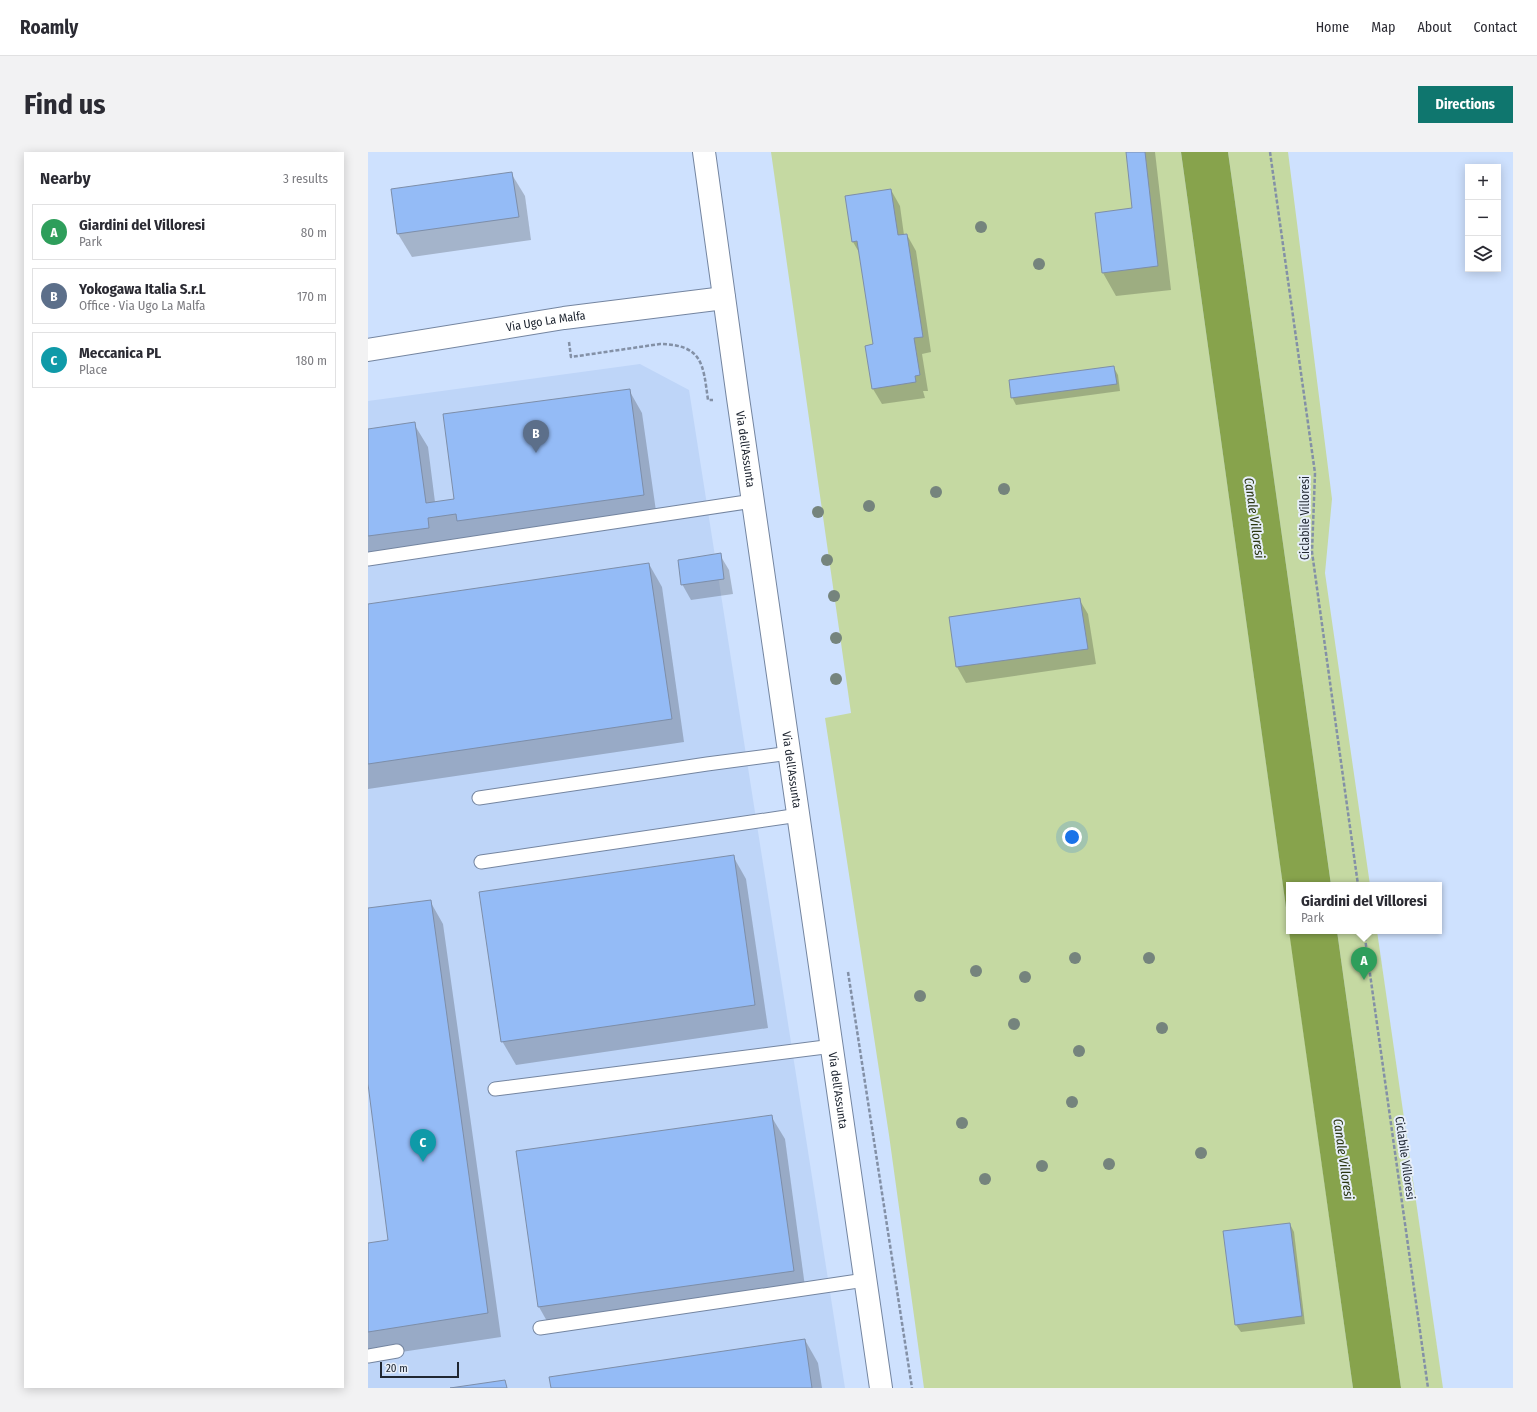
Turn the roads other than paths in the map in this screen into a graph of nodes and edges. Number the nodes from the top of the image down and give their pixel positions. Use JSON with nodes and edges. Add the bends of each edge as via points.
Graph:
{"nodes":[{"id":1,"x":704,"y":152,"type":"edge"},
{"id":2,"x":724,"y":298,"type":"junction"},
{"id":3,"x":368,"y":350,"type":"edge"},
{"id":4,"x":753,"y":501,"type":"junction"},
{"id":5,"x":368,"y":559,"type":"edge"},
{"id":6,"x":790,"y":754,"type":"junction"},
{"id":7,"x":479,"y":798,"type":"dead end"},
{"id":8,"x":799,"y":815,"type":"junction"},
{"id":9,"x":482,"y":862,"type":"dead end"},
{"id":10,"x":832,"y":1046,"type":"junction"},
{"id":11,"x":496,"y":1089,"type":"dead end"},
{"id":12,"x":866,"y":1280,"type":"junction"},
{"id":13,"x":540,"y":1328,"type":"dead end"},
{"id":14,"x":397,"y":1351,"type":"dead end"},
{"id":15,"x":368,"y":1356,"type":"edge"},
{"id":16,"x":881,"y":1388,"type":"edge"}],
"edges":[{"from":1,"to":2,"type":"street","name":"Via dell'Assunta"},
{"from":2,"to":3,"type":"street","name":"Via Ugo La Malfa","via":[[564,318]]},
{"from":2,"to":4,"type":"street","name":"Via dell'Assunta"},
{"from":4,"to":5,"type":"lane"},
{"from":4,"to":6,"type":"street","name":"Via dell'Assunta"},
{"from":6,"to":7,"type":"lane"},
{"from":6,"to":8,"type":"street","name":"Via dell'Assunta"},
{"from":8,"to":9,"type":"lane"},
{"from":8,"to":10,"type":"street","name":"Via dell'Assunta"},
{"from":10,"to":11,"type":"lane"},
{"from":10,"to":12,"type":"street","name":"Via dell'Assunta"},
{"from":12,"to":13,"type":"lane"},
{"from":12,"to":16,"type":"street","name":"Via dell'Assunta"},
{"from":14,"to":15,"type":"lane"}]}
